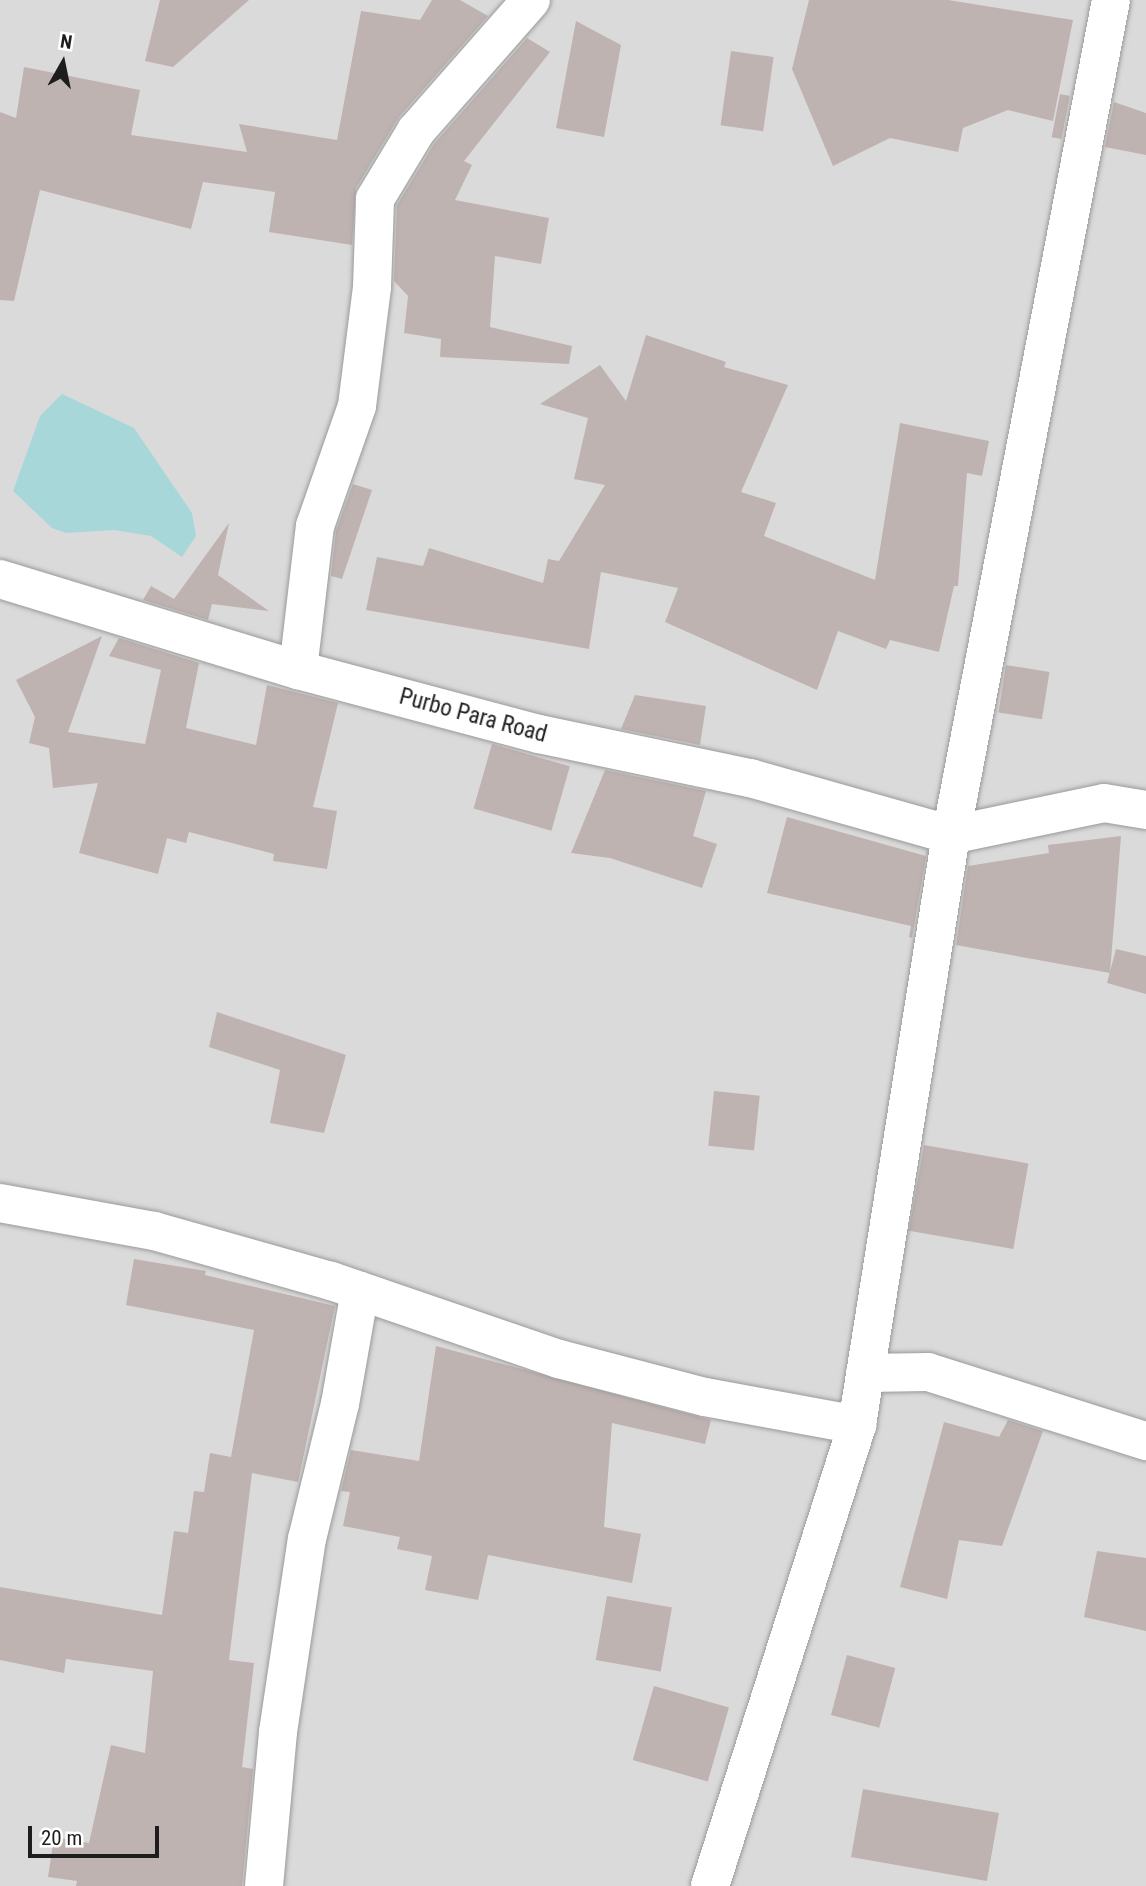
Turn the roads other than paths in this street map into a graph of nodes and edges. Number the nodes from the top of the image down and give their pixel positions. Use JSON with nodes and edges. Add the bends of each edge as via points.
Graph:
{"nodes":[{"id":1,"x":531,"y":0,"type":"edge"},
{"id":2,"x":1111,"y":0,"type":"edge"},
{"id":3,"x":0,"y":579,"type":"edge"},
{"id":4,"x":298,"y":670,"type":"junction"},
{"id":5,"x":1146,"y":810,"type":"edge"},
{"id":6,"x":951,"y":835,"type":"junction"},
{"id":7,"x":0,"y":1203,"type":"edge"},
{"id":8,"x":360,"y":1291,"type":"junction"},
{"id":9,"x":865,"y":1373,"type":"junction"},
{"id":10,"x":857,"y":1425,"type":"junction"},
{"id":11,"x":1146,"y":1441,"type":"edge"},
{"id":12,"x":264,"y":1886,"type":"edge"},
{"id":13,"x":710,"y":1886,"type":"edge"}],
"edges":[{"from":1,"to":4,"type":"street","via":[[416,131],[375,199],[372,287],[357,406],[315,526]]},
{"from":2,"to":6,"type":"street"},
{"from":3,"to":4,"type":"street","name":"Purbo Para Road"},
{"from":4,"to":6,"type":"street","name":"Purbo Para Road","via":[[539,734],[750,778]]},
{"from":5,"to":6,"type":"street","via":[[1104,803]]},
{"from":6,"to":9,"type":"street"},
{"from":7,"to":8,"type":"street","via":[[154,1231]]},
{"from":8,"to":10,"type":"street","via":[[559,1359],[705,1397]]},
{"from":8,"to":12,"type":"street","via":[[340,1404],[307,1539],[278,1732]]},
{"from":9,"to":10,"type":"street"},
{"from":9,"to":11,"type":"street","via":[[928,1372]]},
{"from":10,"to":13,"type":"street"}]}
